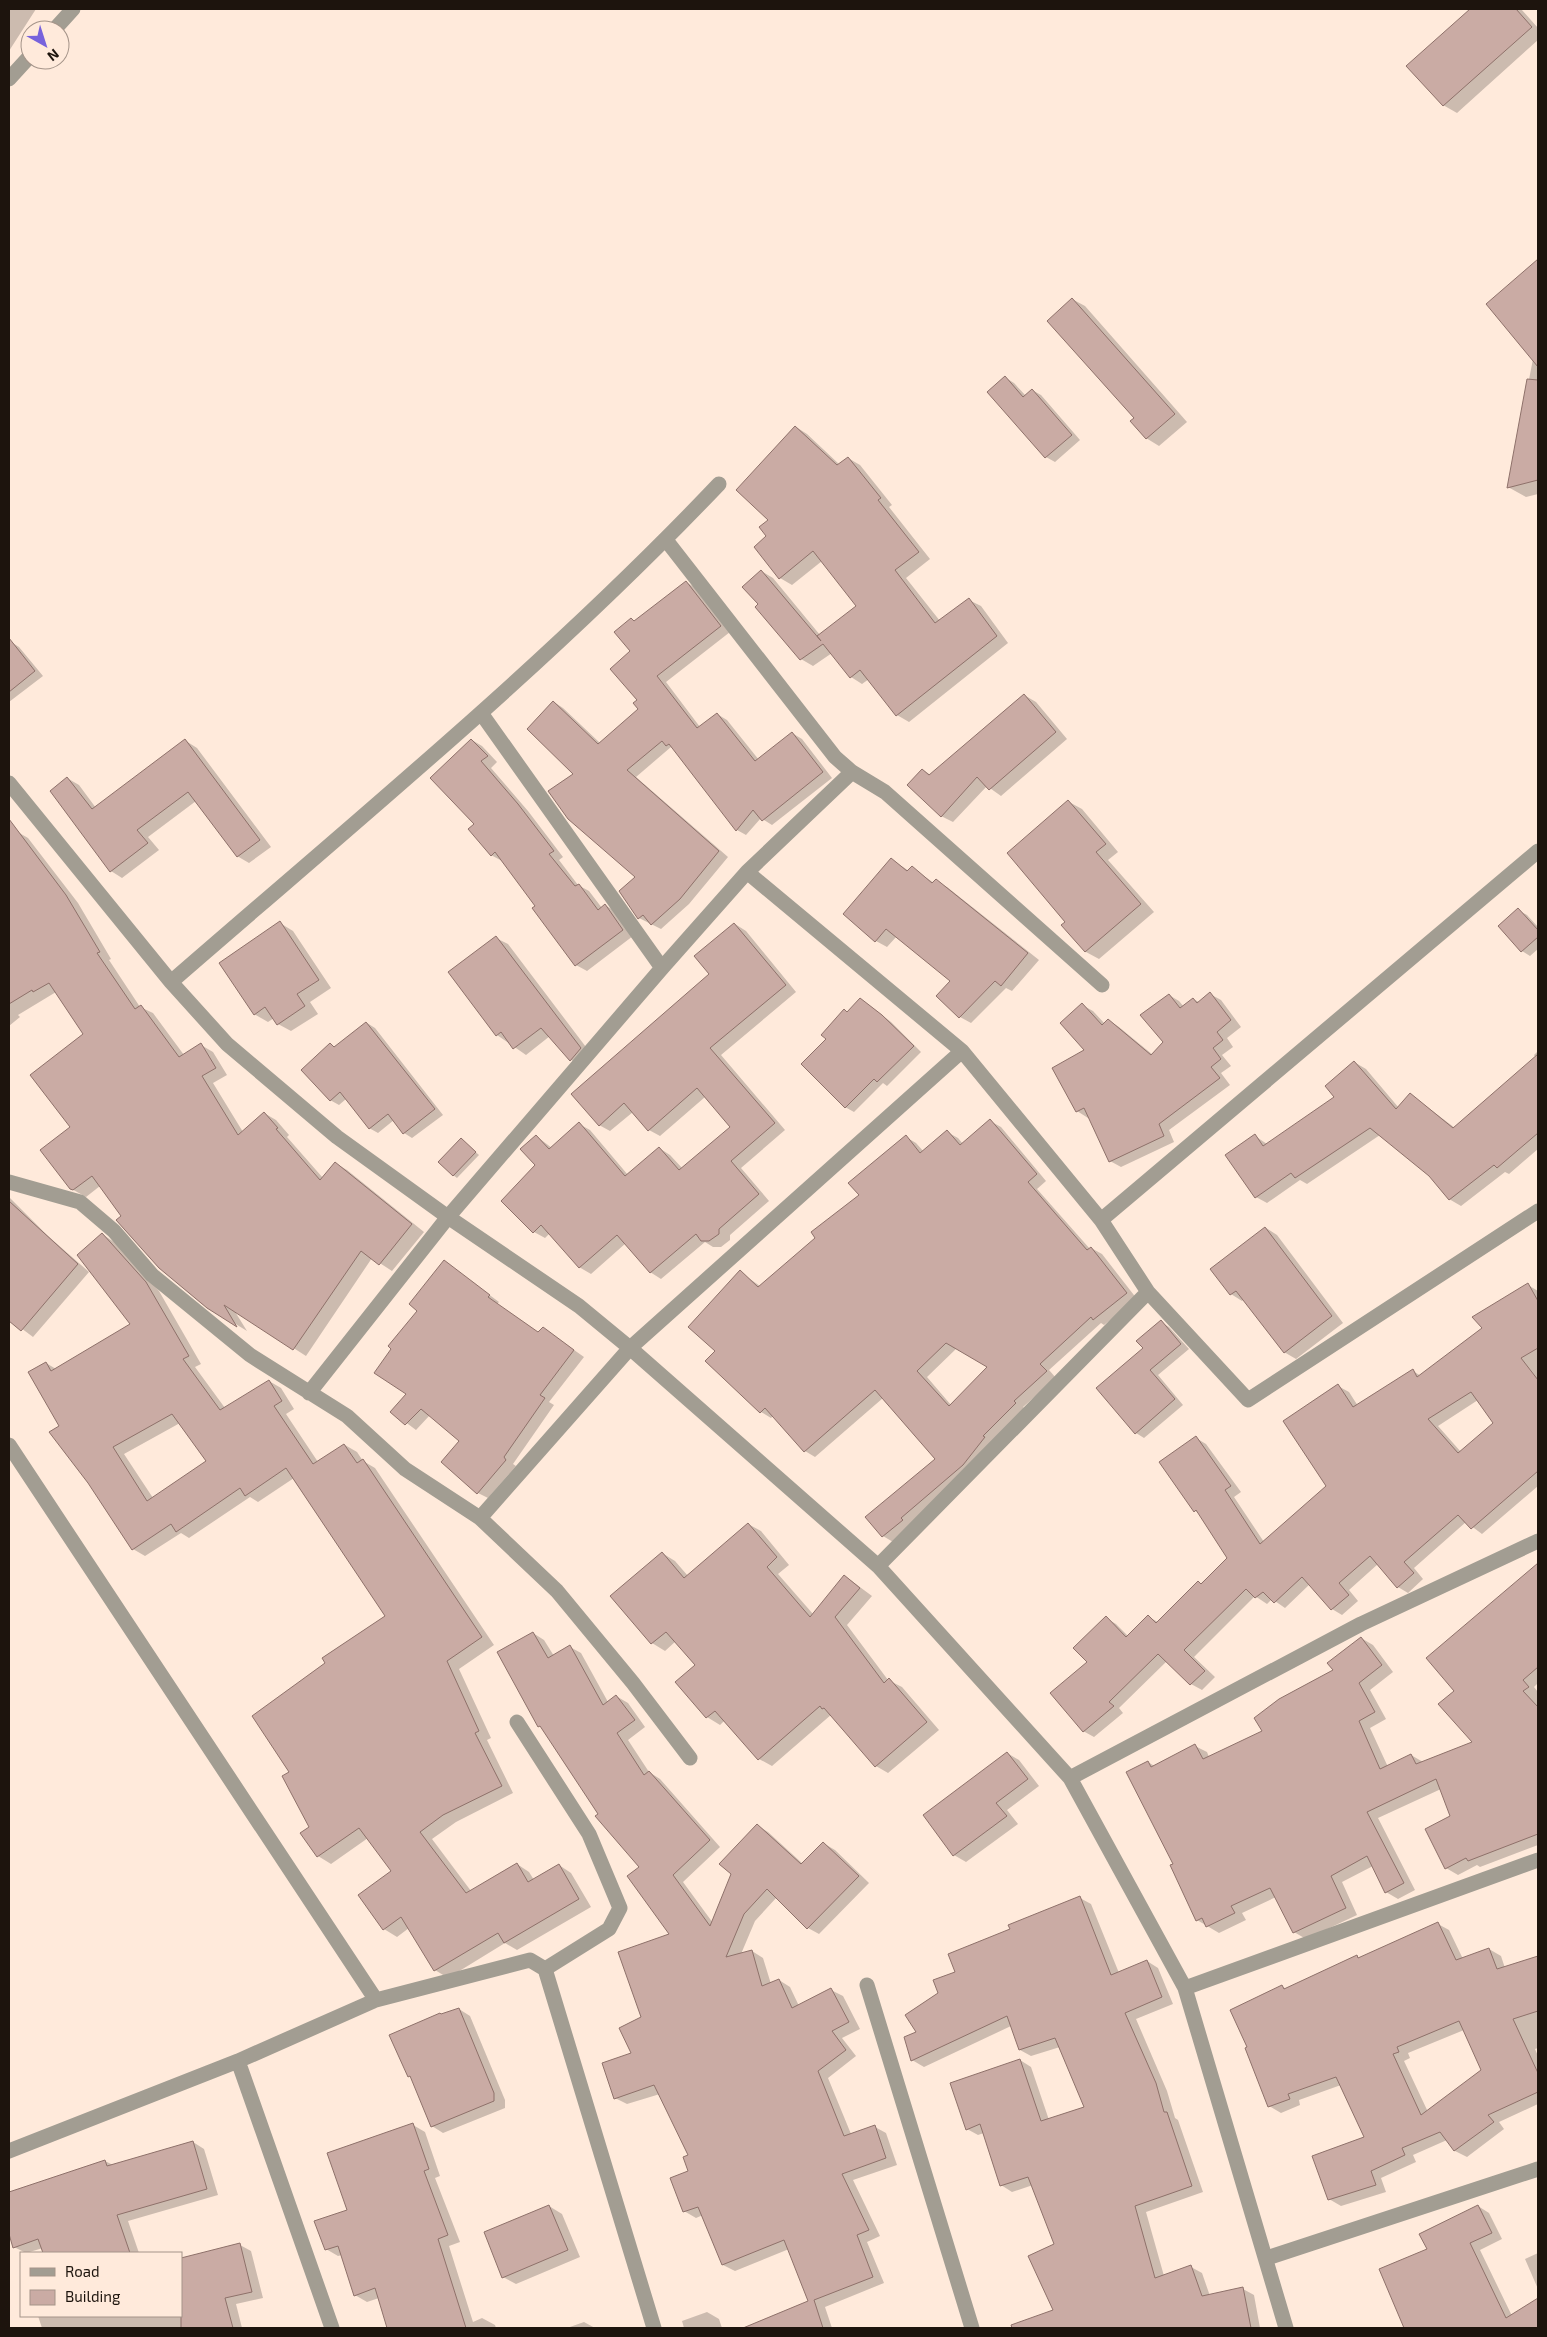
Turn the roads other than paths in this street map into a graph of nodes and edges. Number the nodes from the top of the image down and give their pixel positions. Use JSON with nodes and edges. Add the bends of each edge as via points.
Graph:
{"nodes":[{"id":1,"x":73,"y":9,"type":"edge"},
{"id":2,"x":63,"y":20,"type":"edge"},
{"id":3,"x":20,"y":67,"type":"edge"},
{"id":4,"x":9,"y":80,"type":"edge"},
{"id":5,"x":719,"y":484,"type":"dead end"},
{"id":6,"x":666,"y":540,"type":"junction"},
{"id":7,"x":480,"y":714,"type":"junction"},
{"id":8,"x":852,"y":772,"type":"junction"},
{"id":9,"x":9,"y":783,"type":"edge"},
{"id":10,"x":1538,"y":851,"type":"edge"},
{"id":11,"x":747,"y":872,"type":"junction"},
{"id":12,"x":662,"y":968,"type":"junction"},
{"id":13,"x":171,"y":982,"type":"junction"},
{"id":14,"x":1102,"y":986,"type":"dead end"},
{"id":15,"x":962,"y":1051,"type":"junction"},
{"id":16,"x":9,"y":1182,"type":"edge"},
{"id":17,"x":1538,"y":1211,"type":"edge"},
{"id":18,"x":448,"y":1217,"type":"junction"},
{"id":19,"x":1101,"y":1220,"type":"junction"},
{"id":20,"x":1148,"y":1292,"type":"junction"},
{"id":21,"x":630,"y":1348,"type":"junction"},
{"id":22,"x":309,"y":1392,"type":"junction"},
{"id":23,"x":9,"y":1445,"type":"edge"},
{"id":24,"x":480,"y":1518,"type":"junction"},
{"id":25,"x":1538,"y":1541,"type":"edge"},
{"id":26,"x":878,"y":1566,"type":"junction"},
{"id":27,"x":517,"y":1722,"type":"dead end"},
{"id":28,"x":690,"y":1758,"type":"dead end"},
{"id":29,"x":1070,"y":1778,"type":"junction"},
{"id":30,"x":1538,"y":1860,"type":"edge"},
{"id":31,"x":545,"y":1969,"type":"junction"},
{"id":32,"x":867,"y":1984,"type":"dead end"},
{"id":33,"x":1185,"y":1988,"type":"junction"},
{"id":34,"x":376,"y":2000,"type":"junction"},
{"id":35,"x":238,"y":2061,"type":"junction"},
{"id":36,"x":9,"y":2151,"type":"edge"},
{"id":37,"x":1538,"y":2169,"type":"edge"},
{"id":38,"x":1267,"y":2258,"type":"junction"},
{"id":39,"x":332,"y":2328,"type":"edge"},
{"id":40,"x":654,"y":2328,"type":"edge"},
{"id":41,"x":972,"y":2328,"type":"edge"},
{"id":42,"x":1286,"y":2328,"type":"edge"}],
"edges":[{"from":1,"to":2,"type":"street"},
{"from":3,"to":4,"type":"street"},
{"from":5,"to":6,"type":"street"},
{"from":6,"to":7,"type":"street"},
{"from":6,"to":8,"type":"street","via":[[835,757]]},
{"from":7,"to":12,"type":"street"},
{"from":7,"to":13,"type":"street"},
{"from":8,"to":11,"type":"street"},
{"from":8,"to":14,"type":"street","via":[[885,792]]},
{"from":9,"to":13,"type":"street"},
{"from":10,"to":19,"type":"street"},
{"from":11,"to":12,"type":"street"},
{"from":11,"to":15,"type":"street"},
{"from":12,"to":18,"type":"street"},
{"from":13,"to":18,"type":"street","via":[[234,1050],[337,1137]]},
{"from":15,"to":19,"type":"street"},
{"from":15,"to":21,"type":"street"},
{"from":16,"to":22,"type":"street","via":[[80,1202],[114,1230],[152,1275],[250,1355]]},
{"from":17,"to":20,"type":"street","via":[[1248,1400]]},
{"from":18,"to":21,"type":"street","via":[[579,1306]]},
{"from":18,"to":22,"type":"street"},
{"from":19,"to":20,"type":"street"},
{"from":20,"to":26,"type":"street"},
{"from":21,"to":24,"type":"street"},
{"from":21,"to":26,"type":"street"},
{"from":22,"to":24,"type":"street","via":[[347,1416],[405,1469]]},
{"from":23,"to":34,"type":"street"},
{"from":24,"to":28,"type":"street","via":[[557,1591]]},
{"from":25,"to":29,"type":"street","via":[[1361,1624]]},
{"from":26,"to":29,"type":"street"},
{"from":27,"to":31,"type":"street","via":[[590,1834],[620,1908],[609,1929]]},
{"from":29,"to":33,"type":"street"},
{"from":30,"to":33,"type":"street"},
{"from":31,"to":34,"type":"street","via":[[530,1960]]},
{"from":31,"to":40,"type":"street"},
{"from":32,"to":41,"type":"street"},
{"from":33,"to":38,"type":"street"},
{"from":34,"to":35,"type":"street"},
{"from":35,"to":36,"type":"street"},
{"from":35,"to":39,"type":"street"},
{"from":37,"to":38,"type":"street"},
{"from":38,"to":42,"type":"street"}]}
